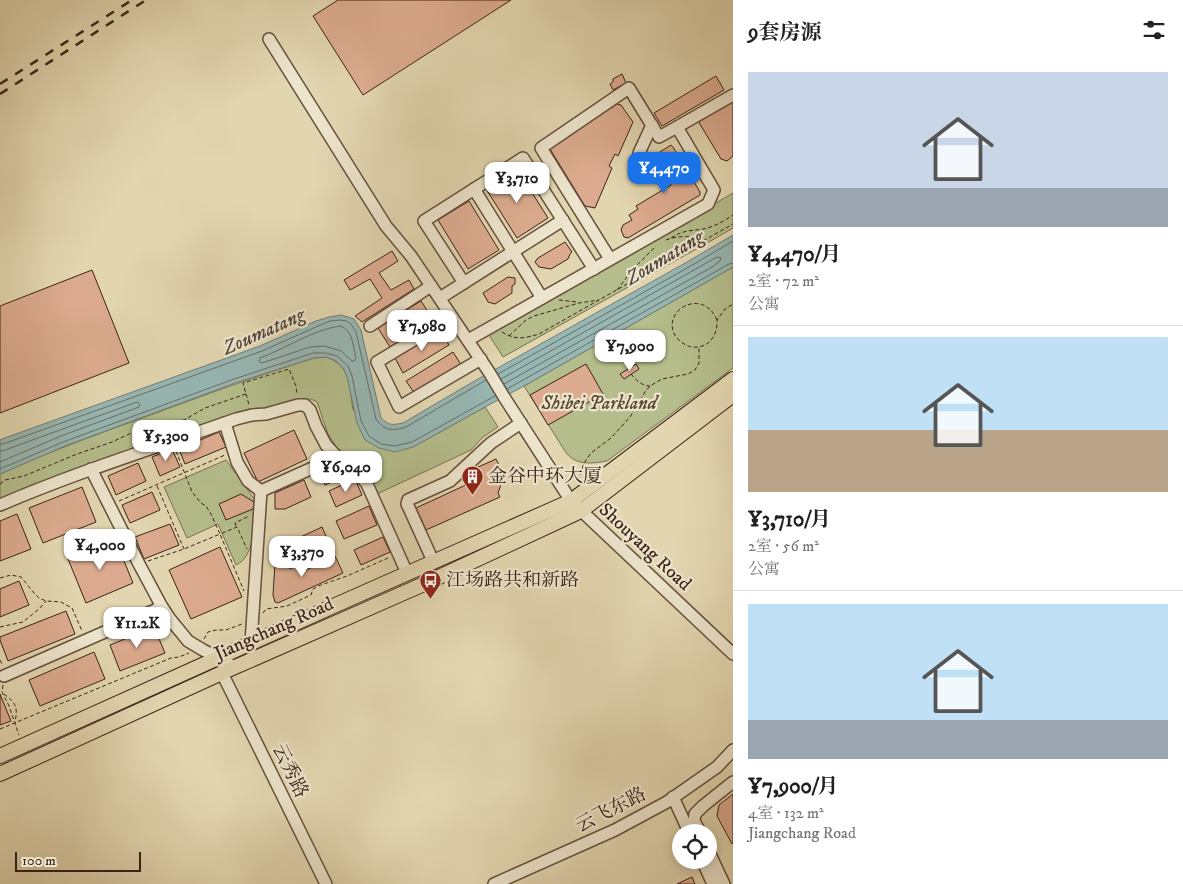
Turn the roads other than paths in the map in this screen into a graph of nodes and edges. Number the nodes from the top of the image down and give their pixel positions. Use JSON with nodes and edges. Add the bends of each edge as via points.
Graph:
{"nodes":[{"id":1,"x":269,"y":39,"type":"dead end"},
{"id":2,"x":733,"y":95,"type":"edge"},
{"id":3,"x":652,"y":125,"type":"junction"},
{"id":4,"x":676,"y":127,"type":"junction"},
{"id":5,"x":639,"y":153,"type":"dead end"},
{"id":6,"x":474,"y":189,"type":"junction"},
{"id":7,"x":567,"y":202,"type":"dead end"},
{"id":8,"x":563,"y":220,"type":"junction"},
{"id":9,"x":591,"y":228,"type":"junction"},
{"id":10,"x":513,"y":252,"type":"junction"},
{"id":11,"x":610,"y":260,"type":"junction"},
{"id":12,"x":594,"y":269,"type":"junction"},
{"id":13,"x":464,"y":283,"type":"junction"},
{"id":14,"x":431,"y":286,"type":"junction"},
{"id":15,"x":544,"y":297,"type":"junction"},
{"id":16,"x":440,"y":298,"type":"junction"},
{"id":17,"x":452,"y":317,"type":"junction"},
{"id":18,"x":370,"y":326,"type":"dead end"},
{"id":19,"x":468,"y":340,"type":"junction"},
{"id":20,"x":480,"y":360,"type":"junction"},
{"id":21,"x":733,"y":379,"type":"edge"},
{"id":22,"x":733,"y":395,"type":"edge"},
{"id":23,"x":225,"y":423,"type":"junction"},
{"id":24,"x":521,"y":424,"type":"junction"},
{"id":25,"x":337,"y":457,"type":"junction"},
{"id":26,"x":91,"y":469,"type":"junction"},
{"id":27,"x":261,"y":491,"type":"junction"},
{"id":28,"x":571,"y":500,"type":"junction"},
{"id":29,"x":0,"y":505,"type":"edge"},
{"id":30,"x":581,"y":511,"type":"junction"},
{"id":31,"x":433,"y":561,"type":"junction"},
{"id":32,"x":407,"y":573,"type":"junction"},
{"id":33,"x":162,"y":607,"type":"junction"},
{"id":34,"x":251,"y":643,"type":"junction"},
{"id":35,"x":733,"y":654,"type":"edge"},
{"id":36,"x":218,"y":658,"type":"junction"},
{"id":37,"x":235,"y":667,"type":"junction"},
{"id":38,"x":222,"y":673,"type":"junction"},
{"id":39,"x":4,"y":676,"type":"dead end"},
{"id":40,"x":733,"y":750,"type":"edge"},
{"id":41,"x":0,"y":756,"type":"edge"},
{"id":42,"x":0,"y":774,"type":"edge"},
{"id":43,"x":733,"y":782,"type":"edge"},
{"id":44,"x":673,"y":797,"type":"junction"},
{"id":45,"x":685,"y":824,"type":"edge"},
{"id":46,"x":696,"y":824,"type":"edge"},
{"id":47,"x":706,"y":869,"type":"edge"},
{"id":48,"x":717,"y":869,"type":"edge"},
{"id":49,"x":326,"y":884,"type":"edge"},
{"id":50,"x":494,"y":884,"type":"edge"},
{"id":51,"x":713,"y":884,"type":"edge"},
{"id":52,"x":724,"y":884,"type":"edge"}],
"edges":[{"from":1,"to":14,"type":"street","name":"Shouyang Road","via":[[386,226]]},
{"from":2,"to":4,"type":"street"},
{"from":3,"to":4,"type":"street","via":[[659,137]]},
{"from":3,"to":5,"type":"street"},
{"from":3,"to":9,"type":"street","via":[[629,88],[541,148]]},
{"from":4,"to":11,"type":"street","via":[[714,190],[708,204]]},
{"from":6,"to":8,"type":"street","via":[[523,158]]},
{"from":6,"to":10,"type":"street"},
{"from":6,"to":13,"type":"street","via":[[424,221]]},
{"from":7,"to":9,"type":"street","via":[[586,231]]},
{"from":8,"to":10,"type":"street"},
{"from":8,"to":12,"type":"street"},
{"from":9,"to":11,"type":"street"},
{"from":10,"to":13,"type":"street"},
{"from":10,"to":15,"type":"street"},
{"from":11,"to":12,"type":"street"},
{"from":12,"to":15,"type":"street"},
{"from":13,"to":16,"type":"street"},
{"from":14,"to":16,"type":"street","name":"Shouyang Road"},
{"from":14,"to":18,"type":"street"},
{"from":15,"to":19,"type":"street"},
{"from":16,"to":17,"type":"street","name":"Shouyang Road"},
{"from":17,"to":19,"type":"street","name":"Shouyang Road"},
{"from":17,"to":20,"type":"street","via":[[377,362],[400,408]]},
{"from":19,"to":20,"type":"street","name":"Shouyang Road"},
{"from":20,"to":24,"type":"street","name":"Shouyang Road"},
{"from":21,"to":28,"type":"main road","name":"Jiangchang Road"},
{"from":22,"to":30,"type":"main road","name":"Jiangchang Road"},
{"from":23,"to":25,"type":"street","via":[[305,405],[326,445]]},
{"from":23,"to":26,"type":"street"},
{"from":23,"to":27,"type":"street","via":[[237,462],[248,481]]},
{"from":24,"to":28,"type":"street","name":"Shouyang Road"},
{"from":24,"to":31,"type":"street","via":[[491,443],[450,481],[408,500]]},
{"from":25,"to":27,"type":"street"},
{"from":25,"to":32,"type":"street","via":[[356,470],[367,484]]},
{"from":26,"to":29,"type":"street"},
{"from":26,"to":33,"type":"street"},
{"from":27,"to":34,"type":"street"},
{"from":28,"to":30,"type":"street","name":"Shouyang Road"},
{"from":28,"to":31,"type":"main road","name":"Jiangchang Road"},
{"from":30,"to":35,"type":"street","name":"Shouyang Road"},
{"from":30,"to":37,"type":"main road","name":"Jiangchang Road"},
{"from":31,"to":32,"type":"main road","name":"Jiangchang Road"},
{"from":32,"to":34,"type":"main road","name":"Jiangchang Road"},
{"from":33,"to":36,"type":"street","via":[[188,641]]},
{"from":33,"to":39,"type":"street"},
{"from":34,"to":36,"type":"main road","name":"Jiangchang Road"},
{"from":36,"to":37,"type":"street"},
{"from":36,"to":41,"type":"main road","name":"Jiangchang Road"},
{"from":37,"to":38,"type":"main road","name":"Jiangchang Road"},
{"from":38,"to":42,"type":"main road","name":"Jiangchang Road"},
{"from":38,"to":49,"type":"street","name":"云秀路"},
{"from":40,"to":44,"type":"street","name":"云飞东路","via":[[717,767]]},
{"from":43,"to":46,"type":"street","via":[[695,814]]},
{"from":44,"to":45,"type":"street"},
{"from":44,"to":50,"type":"street","name":"云飞东路","via":[[615,830]]},
{"from":47,"to":51,"type":"street"},
{"from":48,"to":52,"type":"street"}]}
